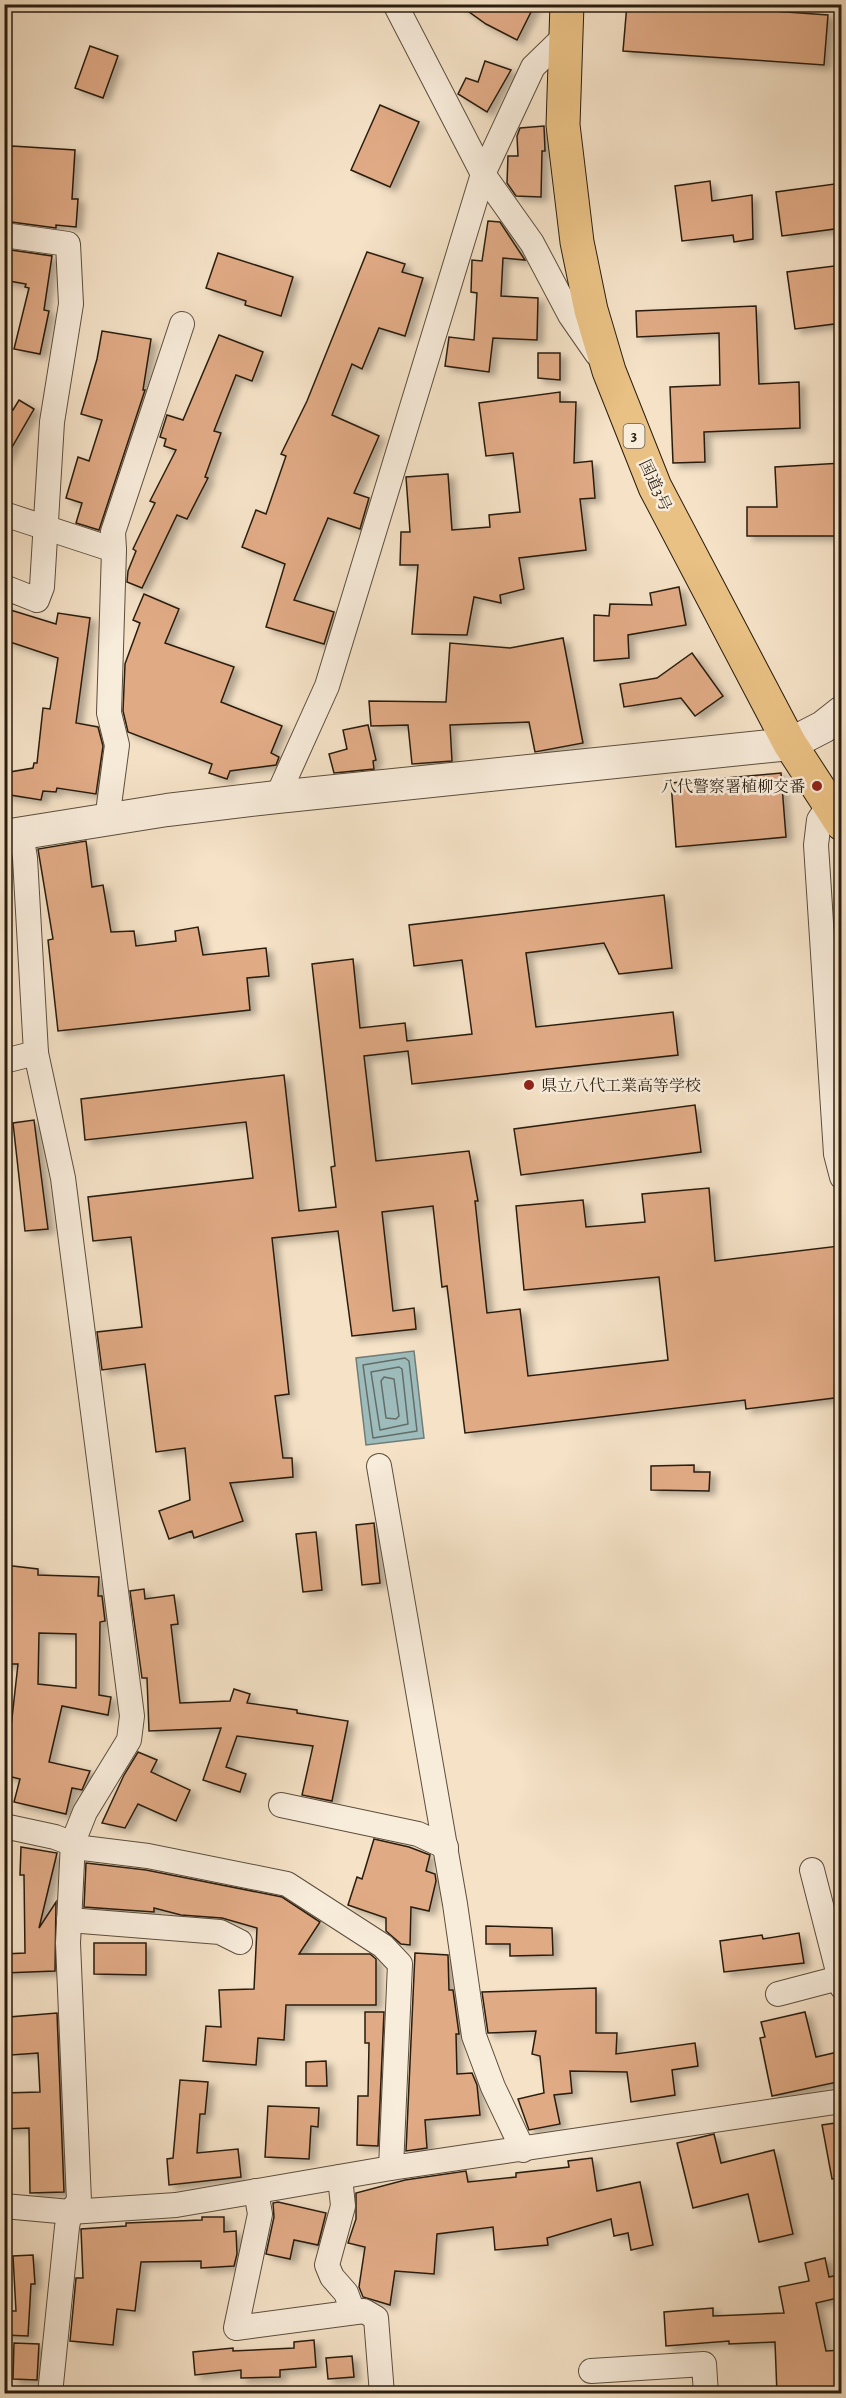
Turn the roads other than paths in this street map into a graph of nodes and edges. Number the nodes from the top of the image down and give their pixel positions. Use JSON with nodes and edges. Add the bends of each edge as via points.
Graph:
{"nodes":[{"id":1,"x":394,"y":4,"type":"edge"},
{"id":2,"x":567,"y":19,"type":"edge"},
{"id":3,"x":483,"y":174,"type":"junction"},
{"id":4,"x":4,"y":236,"type":"edge"},
{"id":5,"x":182,"y":324,"type":"dead end"},
{"id":6,"x":609,"y":371,"type":"junction"},
{"id":7,"x":4,"y":514,"type":"edge"},
{"id":8,"x":44,"y":526,"type":"junction"},
{"id":9,"x":114,"y":550,"type":"junction"},
{"id":10,"x":4,"y":587,"type":"edge"},
{"id":11,"x":842,"y":712,"type":"edge"},
{"id":12,"x":790,"y":744,"type":"junction"},
{"id":13,"x":277,"y":797,"type":"junction"},
{"id":14,"x":835,"y":815,"type":"edge"},
{"id":15,"x":107,"y":820,"type":"junction"},
{"id":16,"x":13,"y":835,"type":"edge"},
{"id":17,"x":36,"y":1053,"type":"junction"},
{"id":18,"x":6,"y":1058,"type":"edge"},
{"id":19,"x":842,"y":1177,"type":"edge"},
{"id":20,"x":380,"y":1466,"type":"dead end"},
{"id":21,"x":281,"y":1805,"type":"dead end"},
{"id":22,"x":4,"y":1826,"type":"edge"},
{"id":23,"x":73,"y":1842,"type":"junction"},
{"id":24,"x":446,"y":1847,"type":"junction"},
{"id":25,"x":812,"y":1870,"type":"dead end"},
{"id":26,"x":69,"y":1920,"type":"junction"},
{"id":27,"x":240,"y":1942,"type":"dead end"},
{"id":28,"x":840,"y":1983,"type":"edge"},
{"id":29,"x":778,"y":1994,"type":"dead end"},
{"id":30,"x":842,"y":2101,"type":"edge"},
{"id":31,"x":523,"y":2150,"type":"junction"},
{"id":32,"x":390,"y":2168,"type":"junction"},
{"id":33,"x":340,"y":2177,"type":"junction"},
{"id":34,"x":256,"y":2190,"type":"junction"},
{"id":35,"x":4,"y":2206,"type":"edge"},
{"id":36,"x":70,"y":2212,"type":"junction"},
{"id":37,"x":353,"y":2312,"type":"junction"},
{"id":38,"x":591,"y":2370,"type":"dead end"},
{"id":39,"x":50,"y":2394,"type":"edge"},
{"id":40,"x":382,"y":2394,"type":"edge"},
{"id":41,"x":706,"y":2394,"type":"edge"}],
"edges":[{"from":1,"to":3,"type":"street"},
{"from":2,"to":3,"type":"street","via":[[533,67]]},
{"from":2,"to":6,"type":"highway","name":"国道3号","number":"3","via":[[562,125],[577,242]]},
{"from":3,"to":6,"type":"street","via":[[532,243],[570,315]]},
{"from":3,"to":13,"type":"street","via":[[327,686]]},
{"from":4,"to":8,"type":"street","via":[[68,244],[71,304],[52,422]]},
{"from":5,"to":9,"type":"street","via":[[113,532]]},
{"from":6,"to":12,"type":"highway","name":"国道3号","number":"3","via":[[655,487]]},
{"from":7,"to":8,"type":"street"},
{"from":8,"to":9,"type":"street"},
{"from":8,"to":10,"type":"street","via":[[42,587],[37,600]]},
{"from":9,"to":15,"type":"street","via":[[109,713],[117,745]]},
{"from":11,"to":12,"type":"street"},
{"from":12,"to":13,"type":"street"},
{"from":12,"to":14,"type":"highway","name":"国道3号","number":"3"},
{"from":13,"to":15,"type":"street"},
{"from":14,"to":19,"type":"street","via":[[819,820],[816,845],[836,1154]]},
{"from":15,"to":16,"type":"street"},
{"from":16,"to":17,"type":"street","via":[[25,858]]},
{"from":17,"to":18,"type":"street"},
{"from":17,"to":23,"type":"street","via":[[63,1179],[132,1716],[129,1740],[85,1812]]},
{"from":20,"to":24,"type":"street"},
{"from":21,"to":24,"type":"street","via":[[418,1834]]},
{"from":22,"to":23,"type":"street"},
{"from":23,"to":26,"type":"street"},
{"from":23,"to":32,"type":"street","via":[[83,1848],[287,1884],[383,1946],[400,1964]]},
{"from":24,"to":31,"type":"street","via":[[474,2036]]},
{"from":25,"to":28,"type":"street"},
{"from":26,"to":27,"type":"street","via":[[220,1932]]},
{"from":26,"to":36,"type":"street","via":[[79,2201]]},
{"from":28,"to":29,"type":"street"},
{"from":30,"to":31,"type":"street"},
{"from":31,"to":32,"type":"street"},
{"from":32,"to":33,"type":"street"},
{"from":33,"to":34,"type":"street"},
{"from":33,"to":37,"type":"street","via":[[343,2206],[327,2265]]},
{"from":34,"to":36,"type":"street","via":[[176,2205]]},
{"from":34,"to":37,"type":"street","via":[[260,2214],[236,2328]]},
{"from":35,"to":36,"type":"street"},
{"from":36,"to":39,"type":"street","via":[[58,2293]]},
{"from":37,"to":40,"type":"street","via":[[364,2311],[375,2318]]},
{"from":38,"to":41,"type":"street","via":[[704,2364]]}]}
